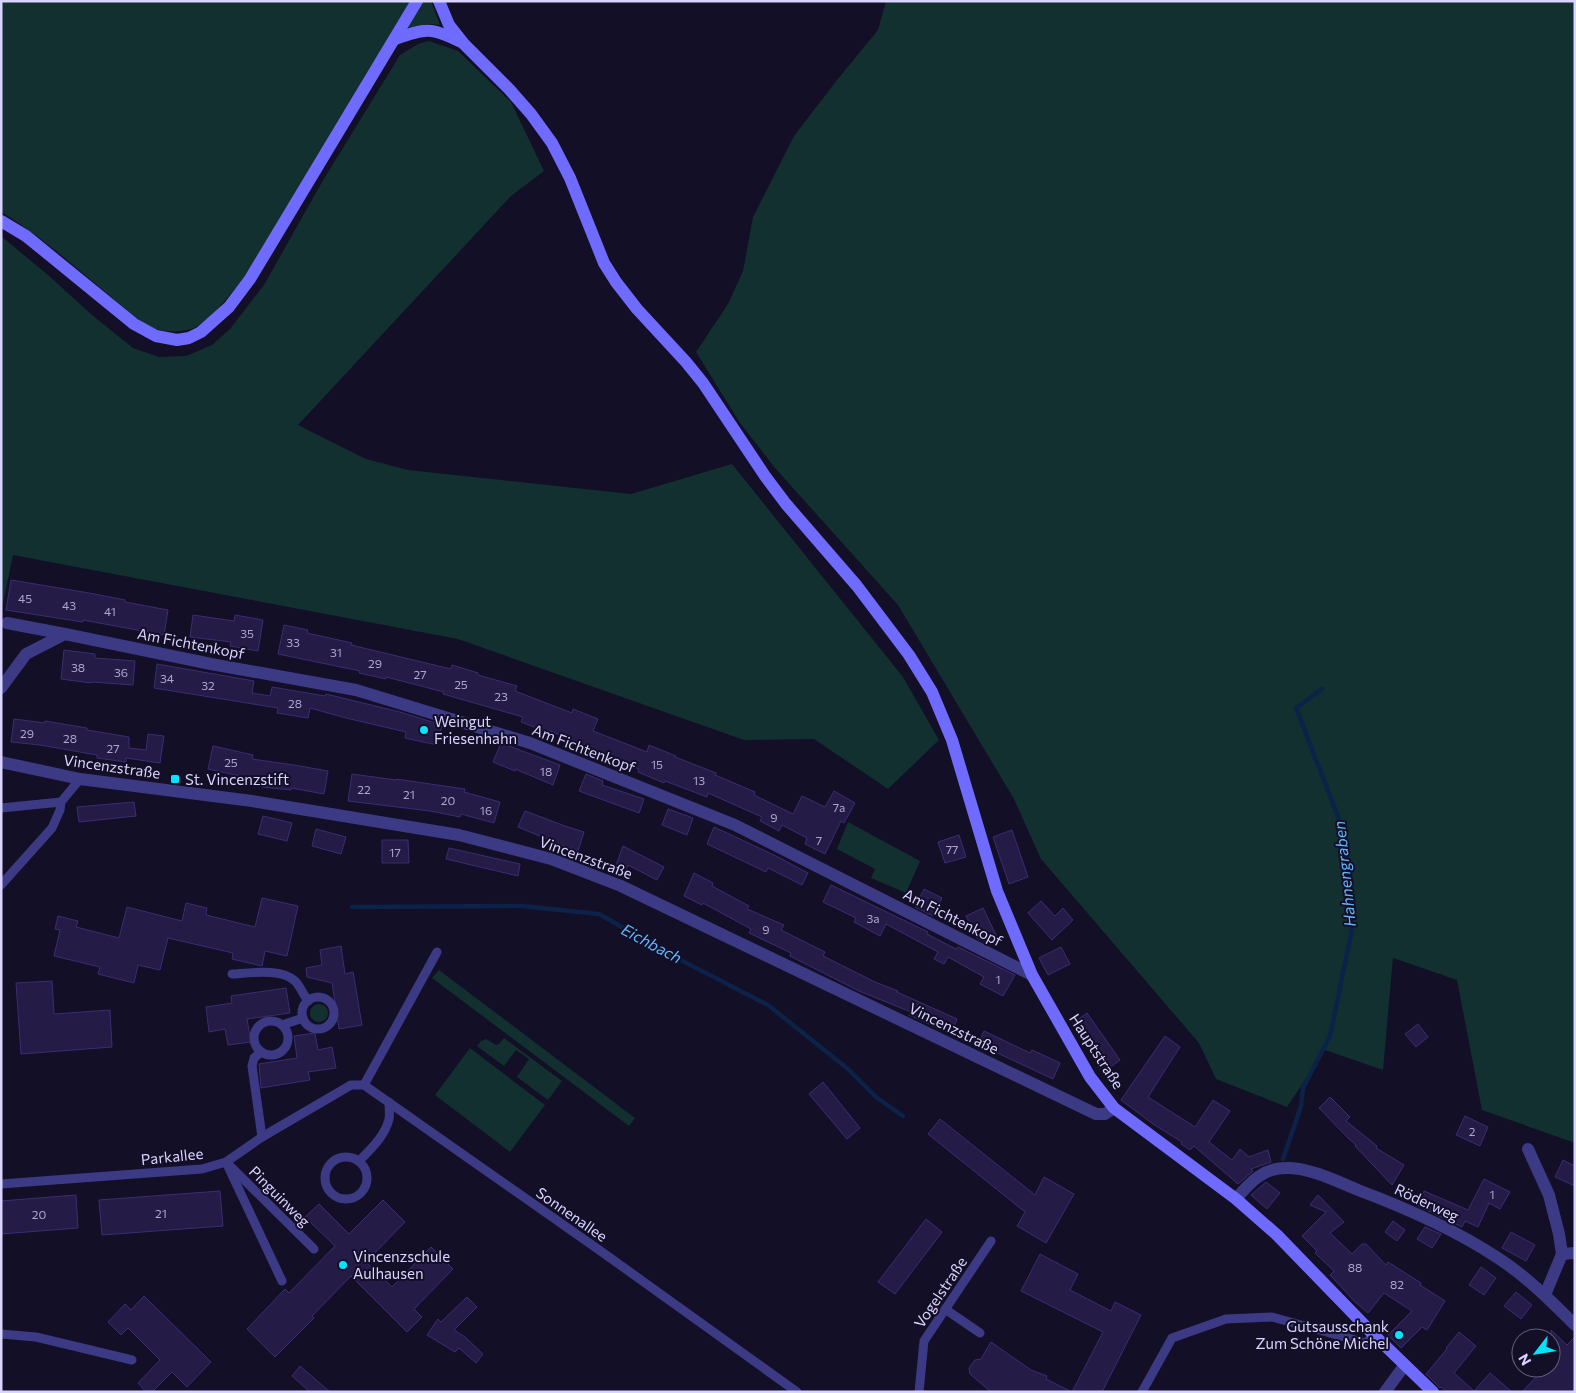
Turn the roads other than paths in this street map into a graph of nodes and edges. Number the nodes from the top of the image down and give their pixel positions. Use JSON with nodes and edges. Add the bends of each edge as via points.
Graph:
{"nodes":[{"id":1,"x":417,"y":1,"type":"edge"},
{"id":2,"x":439,"y":1,"type":"edge"},
{"id":3,"x":395,"y":39,"type":"junction"},
{"id":4,"x":464,"y":44,"type":"junction"},
{"id":5,"x":1,"y":221,"type":"edge"},
{"id":6,"x":7,"y":623,"type":"dead end"},
{"id":7,"x":65,"y":634,"type":"junction"},
{"id":8,"x":1,"y":688,"type":"edge"},
{"id":9,"x":1,"y":762,"type":"edge"},
{"id":10,"x":80,"y":779,"type":"junction"},
{"id":11,"x":61,"y":802,"type":"junction"},
{"id":12,"x":1,"y":808,"type":"edge"},
{"id":13,"x":1,"y":885,"type":"edge"},
{"id":14,"x":437,"y":952,"type":"dead end"},
{"id":15,"x":232,"y":974,"type":"dead end"},
{"id":16,"x":1032,"y":975,"type":"junction"},
{"id":17,"x":308,"y":1001,"type":"junction"},
{"id":18,"x":303,"y":1018,"type":"junction"},
{"id":19,"x":282,"y":1024,"type":"junction"},
{"id":20,"x":261,"y":1052,"type":"junction"},
{"id":21,"x":364,"y":1086,"type":"junction"},
{"id":22,"x":389,"y":1102,"type":"junction"},
{"id":23,"x":1114,"y":1108,"type":"junction"},
{"id":24,"x":262,"y":1137,"type":"junction"},
{"id":25,"x":1528,"y":1150,"type":"dead end"},
{"id":26,"x":226,"y":1162,"type":"junction"},
{"id":27,"x":359,"y":1162,"type":"junction"},
{"id":28,"x":1,"y":1184,"type":"edge"},
{"id":29,"x":1236,"y":1199,"type":"junction"},
{"id":30,"x":991,"y":1241,"type":"dead end"},
{"id":31,"x":314,"y":1249,"type":"dead end"},
{"id":32,"x":1568,"y":1254,"type":"edge"},
{"id":33,"x":282,"y":1281,"type":"dead end"},
{"id":34,"x":1545,"y":1295,"type":"junction"},
{"id":35,"x":945,"y":1309,"type":"junction"},
{"id":36,"x":1575,"y":1325,"type":"edge"},
{"id":37,"x":980,"y":1333,"type":"dead end"},
{"id":38,"x":1,"y":1334,"type":"edge"},
{"id":39,"x":1374,"y":1335,"type":"junction"},
{"id":40,"x":132,"y":1360,"type":"dead end"},
{"id":41,"x":1404,"y":1366,"type":"junction"},
{"id":42,"x":797,"y":1392,"type":"edge"},
{"id":43,"x":919,"y":1392,"type":"edge"},
{"id":44,"x":1142,"y":1392,"type":"edge"},
{"id":45,"x":1385,"y":1392,"type":"edge"},
{"id":46,"x":1433,"y":1392,"type":"edge"}],
"edges":[{"from":1,"to":3,"type":"street"},
{"from":2,"to":4,"type":"street","via":[[449,24]]},
{"from":3,"to":4,"type":"street","via":[[428,31],[441,32]]},
{"from":3,"to":5,"type":"street","via":[[250,279],[223,313],[189,338],[177,340],[156,336],[134,324],[26,236]]},
{"from":4,"to":16,"type":"street","name":"Hauptstraße","via":[[509,89],[552,143],[570,178],[604,263],[616,282],[703,383],[770,483],[910,655],[932,692],[952,740],[997,890]]},
{"from":6,"to":7,"type":"street","name":"Am Fichtenkopf"},
{"from":7,"to":8,"type":"street","via":[[26,654]]},
{"from":7,"to":16,"type":"street","name":"Am Fichtenkopf","via":[[356,690],[530,743],[735,825]]},
{"from":9,"to":10,"type":"street","name":"Vincenzstraße"},
{"from":10,"to":11,"type":"lane"},
{"from":10,"to":23,"type":"street","name":"Vincenzstraße","via":[[252,801],[459,835],[551,859],[621,886],[1096,1114],[1105,1114]]},
{"from":11,"to":12,"type":"lane"},
{"from":11,"to":13,"type":"lane","via":[[52,828]]},
{"from":14,"to":21,"type":"lane"},
{"from":15,"to":17,"type":"lane","via":[[290,976]]},
{"from":16,"to":23,"type":"street","name":"Hauptstraße","via":[[1090,1077]]},
{"from":17,"to":18,"type":"lane","via":[[303,1009]]},
{"from":17,"to":18,"type":"lane","via":[[317,997],[327,999],[333,1007],[334,1018],[328,1026],[319,1029],[309,1026]]},
{"from":18,"to":19,"type":"lane"},
{"from":19,"to":20,"type":"lane","via":[[287,1034],[286,1046],[278,1053]]},
{"from":19,"to":20,"type":"lane","via":[[272,1021],[259,1026],[254,1039]]},
{"from":20,"to":24,"type":"lane","via":[[254,1058],[252,1066]]},
{"from":21,"to":22,"type":"lane","name":"Sonnenallee"},
{"from":21,"to":24,"type":"lane","name":"Parkallee","via":[[351,1086]]},
{"from":22,"to":27,"type":"lane","via":[[389,1118],[383,1133]]},
{"from":22,"to":42,"type":"lane","name":"Sonnenallee"},
{"from":23,"to":29,"type":"street","name":"Hauptstraße"},
{"from":24,"to":26,"type":"lane","name":"Parkallee"},
{"from":25,"to":32,"type":"street","via":[[1549,1195]]},
{"from":26,"to":28,"type":"lane","name":"Parkallee","via":[[202,1169]]},
{"from":26,"to":31,"type":"lane","name":"Pinguinweg"},
{"from":26,"to":33,"type":"lane"},
{"from":27,"to":27,"type":"lane","via":[[346,1157],[332,1161],[328,1166],[324,1180],[336,1198],[350,1200],[362,1193],[367,1173]]},
{"from":29,"to":34,"type":"street","name":"Röderweg","via":[[1260,1174],[1288,1168],[1311,1172],[1402,1207],[1448,1229],[1498,1258]]},
{"from":29,"to":39,"type":"street","name":"Hauptstraße","via":[[1277,1235]]},
{"from":30,"to":35,"type":"lane","name":"Vogelstraße"},
{"from":32,"to":34,"type":"street"},
{"from":34,"to":36,"type":"street","name":"Röderweg"},
{"from":35,"to":37,"type":"lane"},
{"from":35,"to":43,"type":"lane","name":"Vogelstraße","via":[[924,1341]]},
{"from":38,"to":40,"type":"lane","via":[[36,1337]]},
{"from":39,"to":41,"type":"street","name":"Hauptstraße"},
{"from":39,"to":44,"type":"lane","via":[[1366,1343],[1272,1317],[1226,1319],[1172,1338]]},
{"from":41,"to":45,"type":"street"},
{"from":41,"to":46,"type":"street","name":"Hauptstraße"}]}
